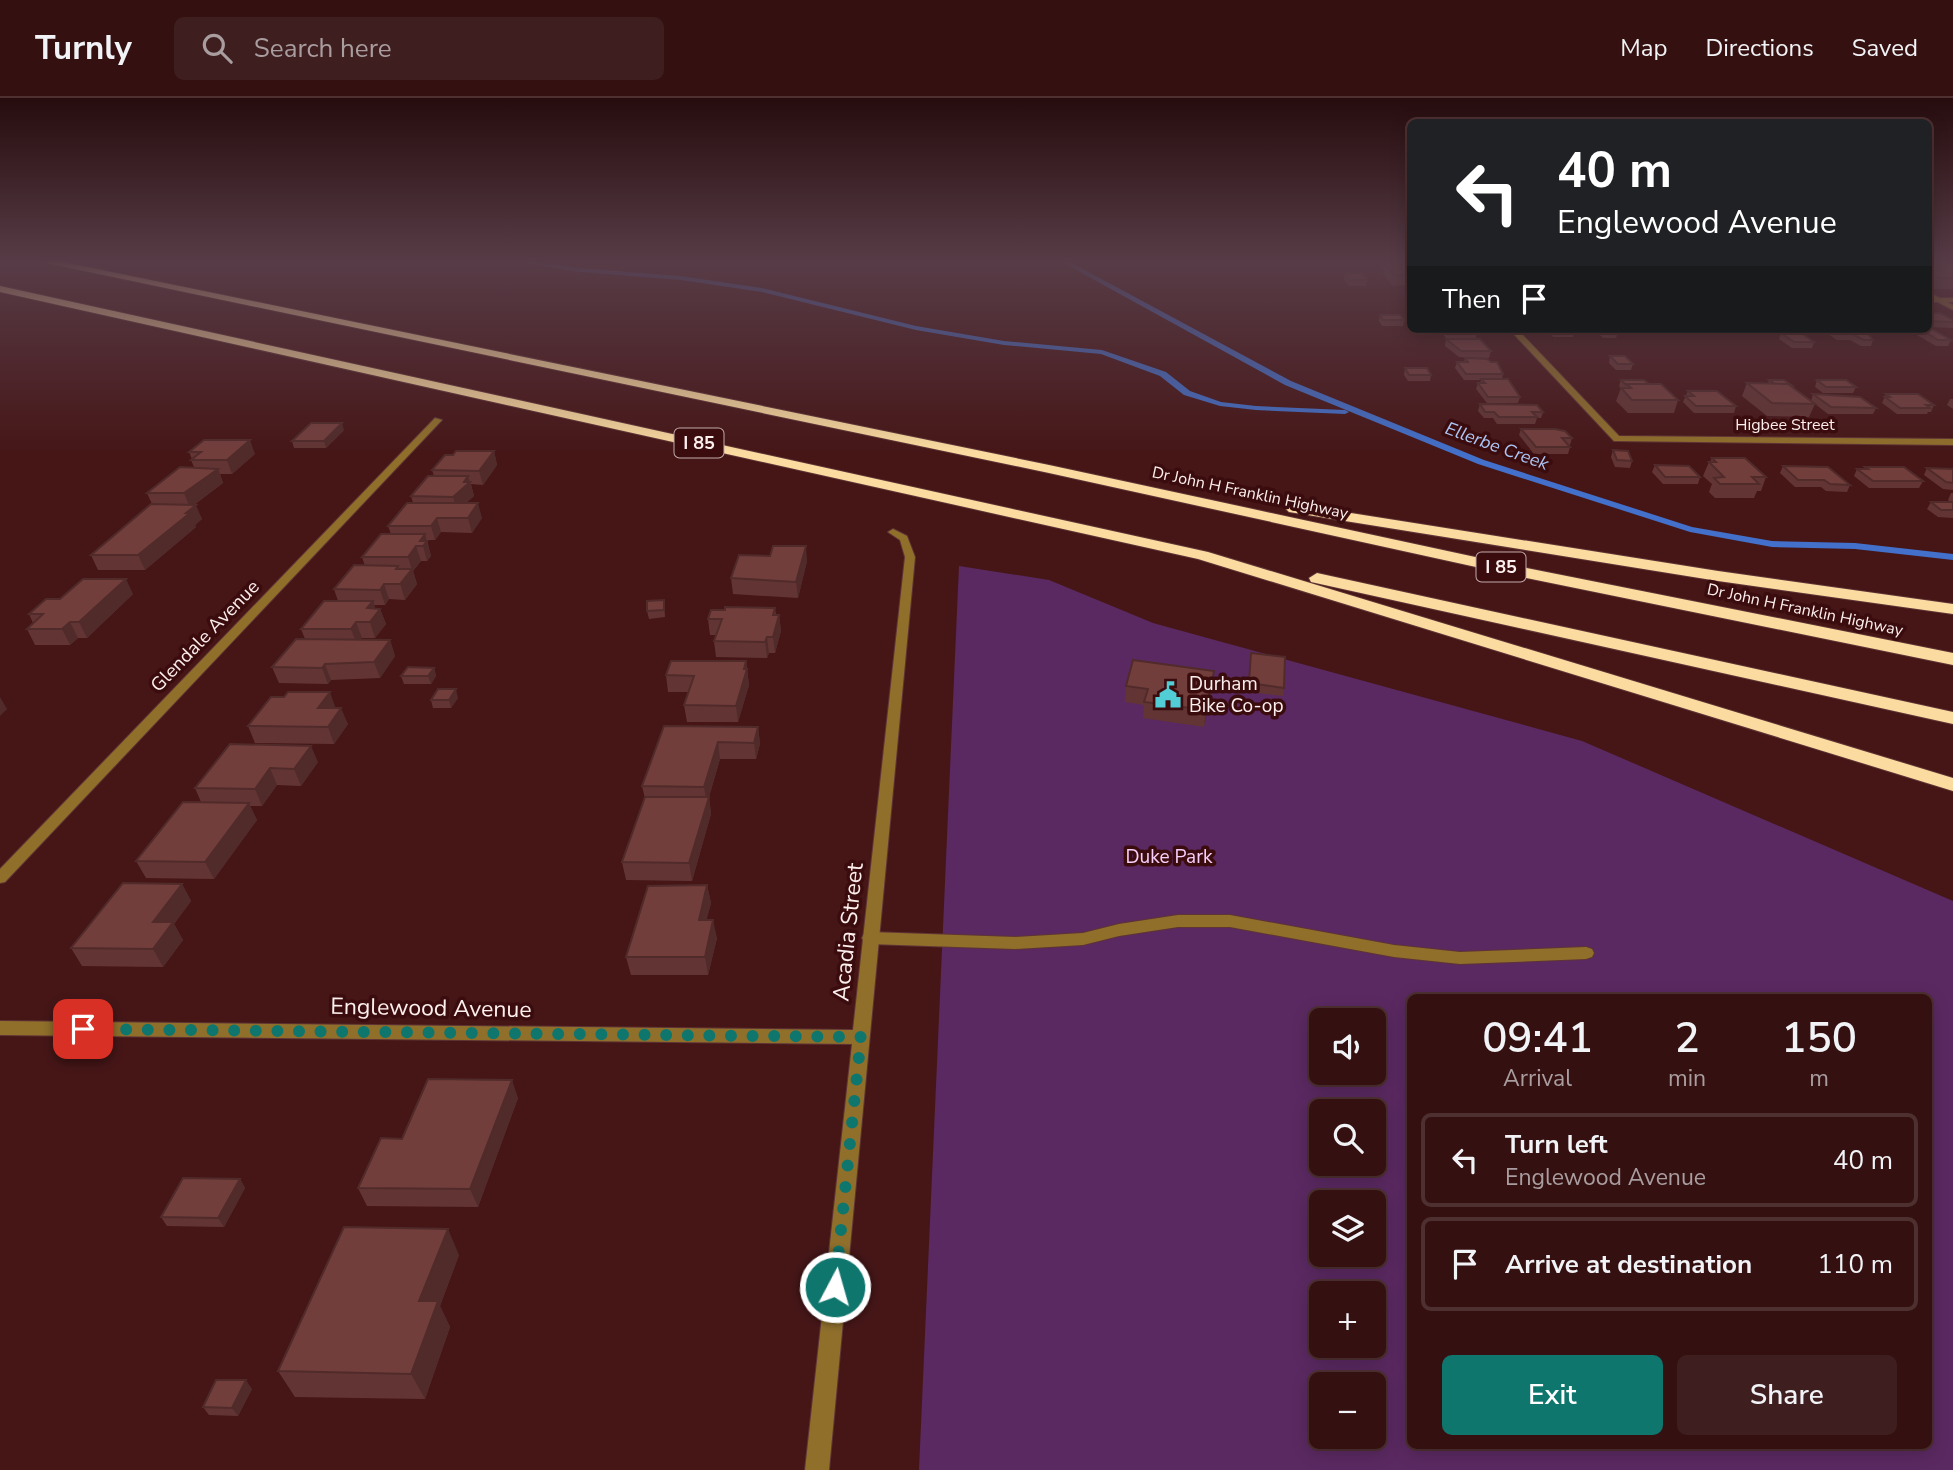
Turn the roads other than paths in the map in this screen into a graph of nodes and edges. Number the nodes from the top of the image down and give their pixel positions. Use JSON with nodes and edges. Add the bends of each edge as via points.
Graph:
{"nodes":[{"id":1,"x":163,"y":325,"type":"edge"},
{"id":2,"x":354,"y":325,"type":"edge"},
{"id":3,"x":1517,"y":333,"type":"edge"},
{"id":4,"x":438,"y":420,"type":"dead end"},
{"id":5,"x":1953,"y":442,"type":"edge"},
{"id":6,"x":1049,"y":469,"type":"junction"},
{"id":7,"x":893,"y":532,"type":"dead end"},
{"id":8,"x":1202,"y":555,"type":"junction"},
{"id":9,"x":1953,"y":609,"type":"edge"},
{"id":10,"x":1953,"y":659,"type":"edge"},
{"id":11,"x":1953,"y":718,"type":"edge"},
{"id":12,"x":1953,"y":785,"type":"edge"},
{"id":13,"x":0,"y":878,"type":"edge"},
{"id":14,"x":870,"y":938,"type":"junction"},
{"id":15,"x":1586,"y":953,"type":"dead end"},
{"id":16,"x":0,"y":1028,"type":"edge"},
{"id":17,"x":861,"y":1037,"type":"junction"},
{"id":18,"x":817,"y":1470,"type":"edge"}],
"edges":[{"from":1,"to":8,"type":"highway","number":"I 85"},
{"from":2,"to":6,"type":"highway","name":"Dr John H Franklin Highway","number":"I 85"},
{"from":3,"to":5,"type":"street","name":"Higbee Street","via":[[1617,439]]},
{"from":4,"to":13,"type":"street","name":"Glendale Avenue"},
{"from":6,"to":9,"type":"highway"},
{"from":6,"to":10,"type":"highway","name":"Dr John H Franklin Highway","number":"I 85","via":[[1517,571]]},
{"from":7,"to":14,"type":"street","name":"Acadia Street","via":[[908,544],[910,557]]},
{"from":8,"to":11,"type":"highway","number":"I 85"},
{"from":8,"to":12,"type":"highway"},
{"from":14,"to":15,"type":"street","via":[[1015,943],[1083,939],[1178,921],[1230,921],[1394,951],[1460,958]]},
{"from":14,"to":17,"type":"street","name":"Acadia Street"},
{"from":16,"to":17,"type":"street","name":"Englewood Avenue"},
{"from":17,"to":18,"type":"street","name":"Acadia Street"}]}
